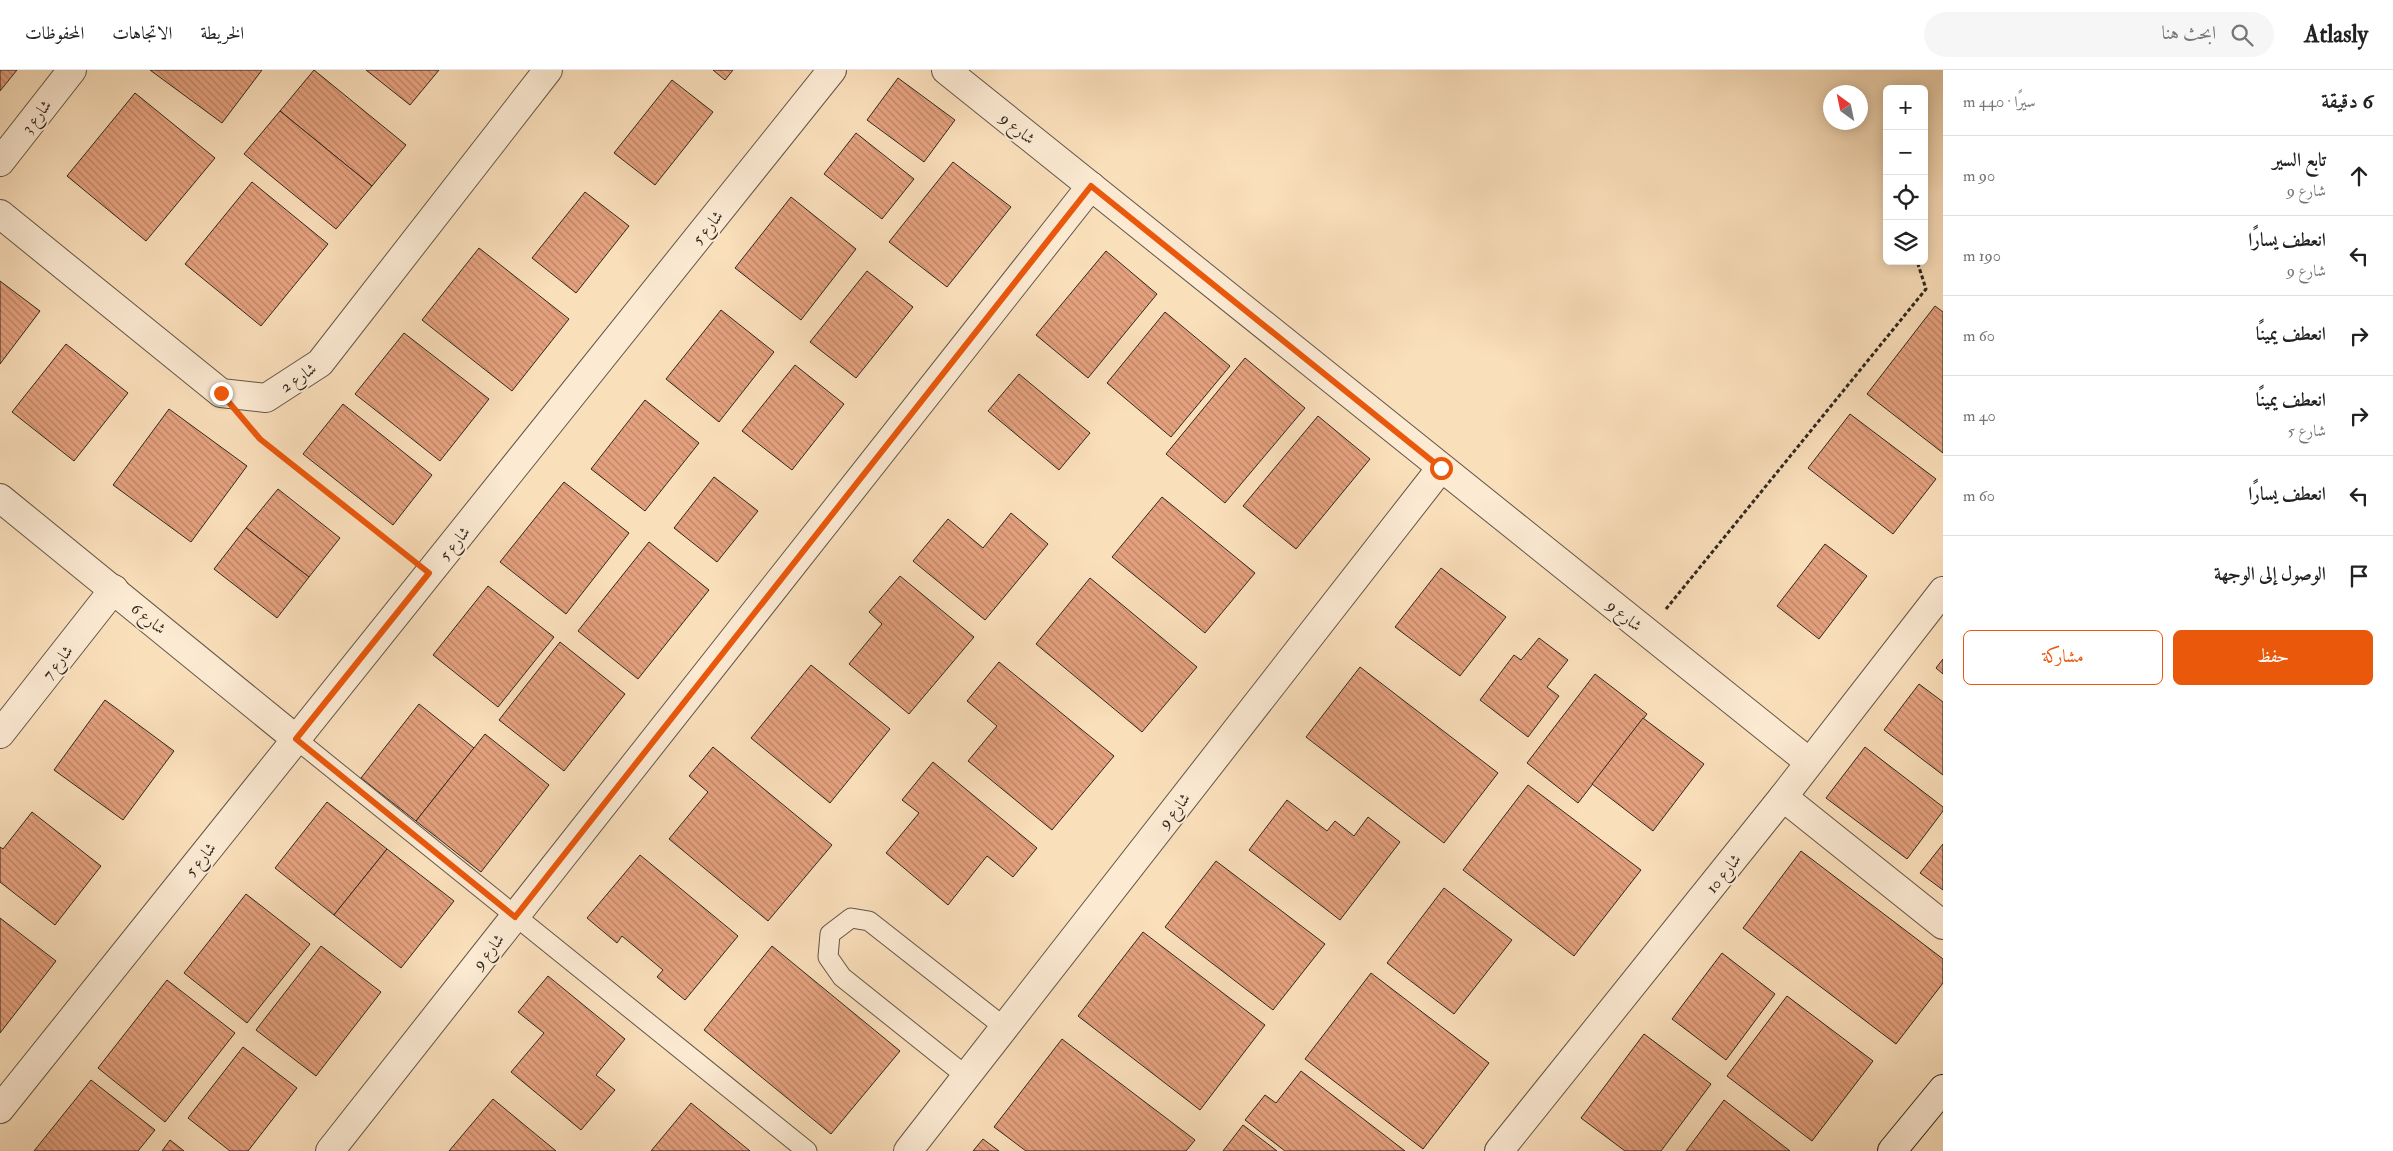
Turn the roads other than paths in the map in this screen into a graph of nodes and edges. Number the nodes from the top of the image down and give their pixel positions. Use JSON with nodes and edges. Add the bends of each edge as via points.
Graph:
{"nodes":[{"id":1,"x":72,"y":70,"type":"edge"},
{"id":2,"x":548,"y":70,"type":"edge"},
{"id":3,"x":832,"y":70,"type":"edge"},
{"id":4,"x":946,"y":70,"type":"edge"},
{"id":5,"x":0,"y":162,"type":"edge"},
{"id":6,"x":1091,"y":186,"type":"junction"},
{"id":7,"x":0,"y":214,"type":"edge"},
{"id":8,"x":1441,"y":468,"type":"junction"},
{"id":9,"x":0,"y":498,"type":"edge"},
{"id":10,"x":114,"y":589,"type":"junction"},
{"id":11,"x":1943,"y":592,"type":"edge"},
{"id":12,"x":0,"y":734,"type":"edge"},
{"id":13,"x":296,"y":739,"type":"junction"},
{"id":14,"x":1809,"y":762,"type":"junction"},
{"id":15,"x":1783,"y":798,"type":"junction"},
{"id":16,"x":515,"y":917,"type":"junction"},
{"id":17,"x":1943,"y":925,"type":"edge"},
{"id":18,"x":1004,"y":1027,"type":"junction"},
{"id":19,"x":966,"y":1076,"type":"junction"},
{"id":20,"x":1943,"y":1089,"type":"edge"},
{"id":21,"x":0,"y":1109,"type":"edge"},
{"id":22,"x":1917,"y":1119,"type":"junction"},
{"id":23,"x":330,"y":1151,"type":"edge"},
{"id":24,"x":807,"y":1151,"type":"edge"},
{"id":25,"x":908,"y":1151,"type":"edge"},
{"id":26,"x":1499,"y":1151,"type":"edge"},
{"id":27,"x":1892,"y":1151,"type":"edge"},
{"id":28,"x":1912,"y":1151,"type":"edge"}],
"edges":[{"from":1,"to":5,"type":"street","name":"شارع 3"},
{"from":2,"to":7,"type":"street","name":"شارع 2","via":[[320,362],[266,398],[221,393]]},
{"from":3,"to":13,"type":"street","name":"شارع 5"},
{"from":4,"to":6,"type":"street","name":"شارع 9"},
{"from":6,"to":8,"type":"street","name":"شارع 9"},
{"from":6,"to":16,"type":"street","name":"شارع 9"},
{"from":8,"to":14,"type":"street","name":"شارع 9"},
{"from":8,"to":18,"type":"street","name":"شارع 9"},
{"from":9,"to":10,"type":"street","name":"شارع 6"},
{"from":10,"to":12,"type":"street","name":"شارع 7"},
{"from":10,"to":13,"type":"street","name":"شارع 6"},
{"from":11,"to":14,"type":"street","name":"شارع 10"},
{"from":13,"to":16,"type":"lane"},
{"from":13,"to":21,"type":"street","name":"شارع 5"},
{"from":14,"to":15,"type":"street","name":"شارع 10"},
{"from":15,"to":17,"type":"street"},
{"from":15,"to":26,"type":"street","name":"شارع 10"},
{"from":16,"to":23,"type":"street","name":"شارع 9"},
{"from":16,"to":24,"type":"lane"},
{"from":18,"to":19,"type":"street","name":"شارع 9"},
{"from":18,"to":19,"type":"lane","via":[[869,921],[851,918],[830,934],[828,957],[842,977]]},
{"from":19,"to":25,"type":"street","name":"شارع 9"},
{"from":20,"to":22,"type":"street"},
{"from":22,"to":27,"type":"street"},
{"from":22,"to":28,"type":"street","via":[[1910,1140]]}]}
